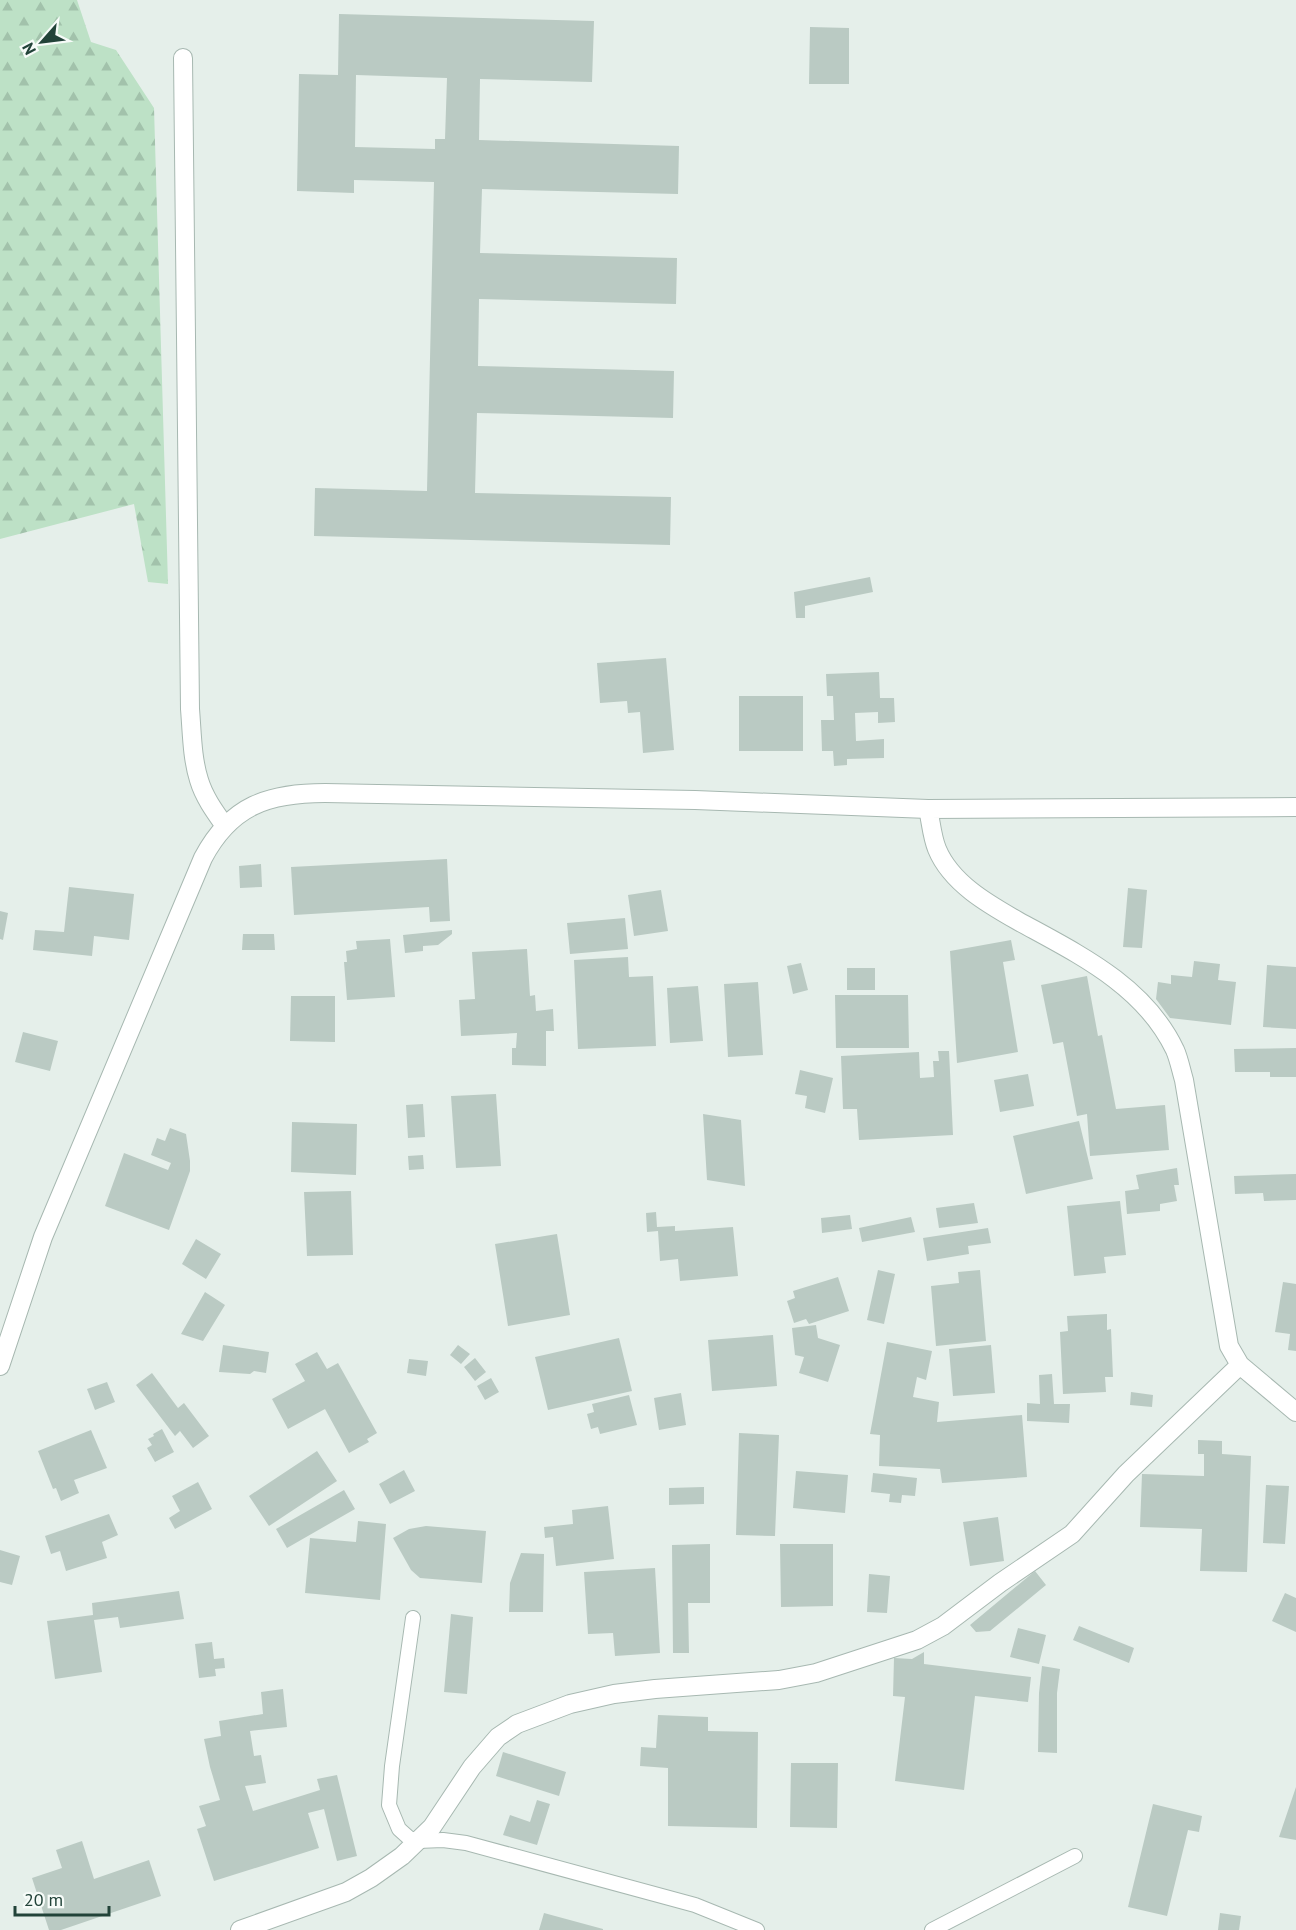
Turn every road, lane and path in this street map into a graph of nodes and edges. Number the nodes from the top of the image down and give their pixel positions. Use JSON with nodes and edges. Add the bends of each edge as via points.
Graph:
{"nodes":[{"id":1,"x":183,"y":58,"type":"dead end"},
{"id":2,"x":1296,"y":807,"type":"edge"},
{"id":3,"x":928,"y":809,"type":"junction"},
{"id":4,"x":225,"y":826,"type":"junction"},
{"id":5,"x":0,"y":1365,"type":"edge"},
{"id":6,"x":1240,"y":1365,"type":"junction"},
{"id":7,"x":1296,"y":1412,"type":"edge"},
{"id":8,"x":413,"y":1618,"type":"dead end"},
{"id":9,"x":418,"y":1841,"type":"junction"},
{"id":10,"x":1075,"y":1856,"type":"dead end"},
{"id":11,"x":240,"y":1930,"type":"edge"},
{"id":12,"x":757,"y":1930,"type":"edge"},
{"id":13,"x":932,"y":1930,"type":"edge"}],
"edges":[{"from":1,"to":4,"type":"street","via":[[190,709],[199,781]]},
{"from":2,"to":3,"type":"street"},
{"from":3,"to":4,"type":"street","via":[[695,800],[298,793],[258,803]]},
{"from":3,"to":6,"type":"street","via":[[938,850],[970,890],[1105,970],[1160,1025],[1175,1051],[1184,1080],[1229,1346]]},
{"from":4,"to":5,"type":"street","via":[[203,858],[43,1237]]},
{"from":6,"to":7,"type":"street"},
{"from":6,"to":9,"type":"street","via":[[1126,1474],[1072,1534],[943,1626],[917,1640],[816,1673],[779,1680],[614,1694],[540,1714],[498,1737]]},
{"from":8,"to":9,"type":"lane","via":[[389,1805],[399,1829]]},
{"from":9,"to":11,"type":"street","via":[[394,1862],[345,1892]]},
{"from":9,"to":12,"type":"lane","via":[[443,1839],[466,1843],[695,1905]]},
{"from":10,"to":13,"type":"lane"}]}
